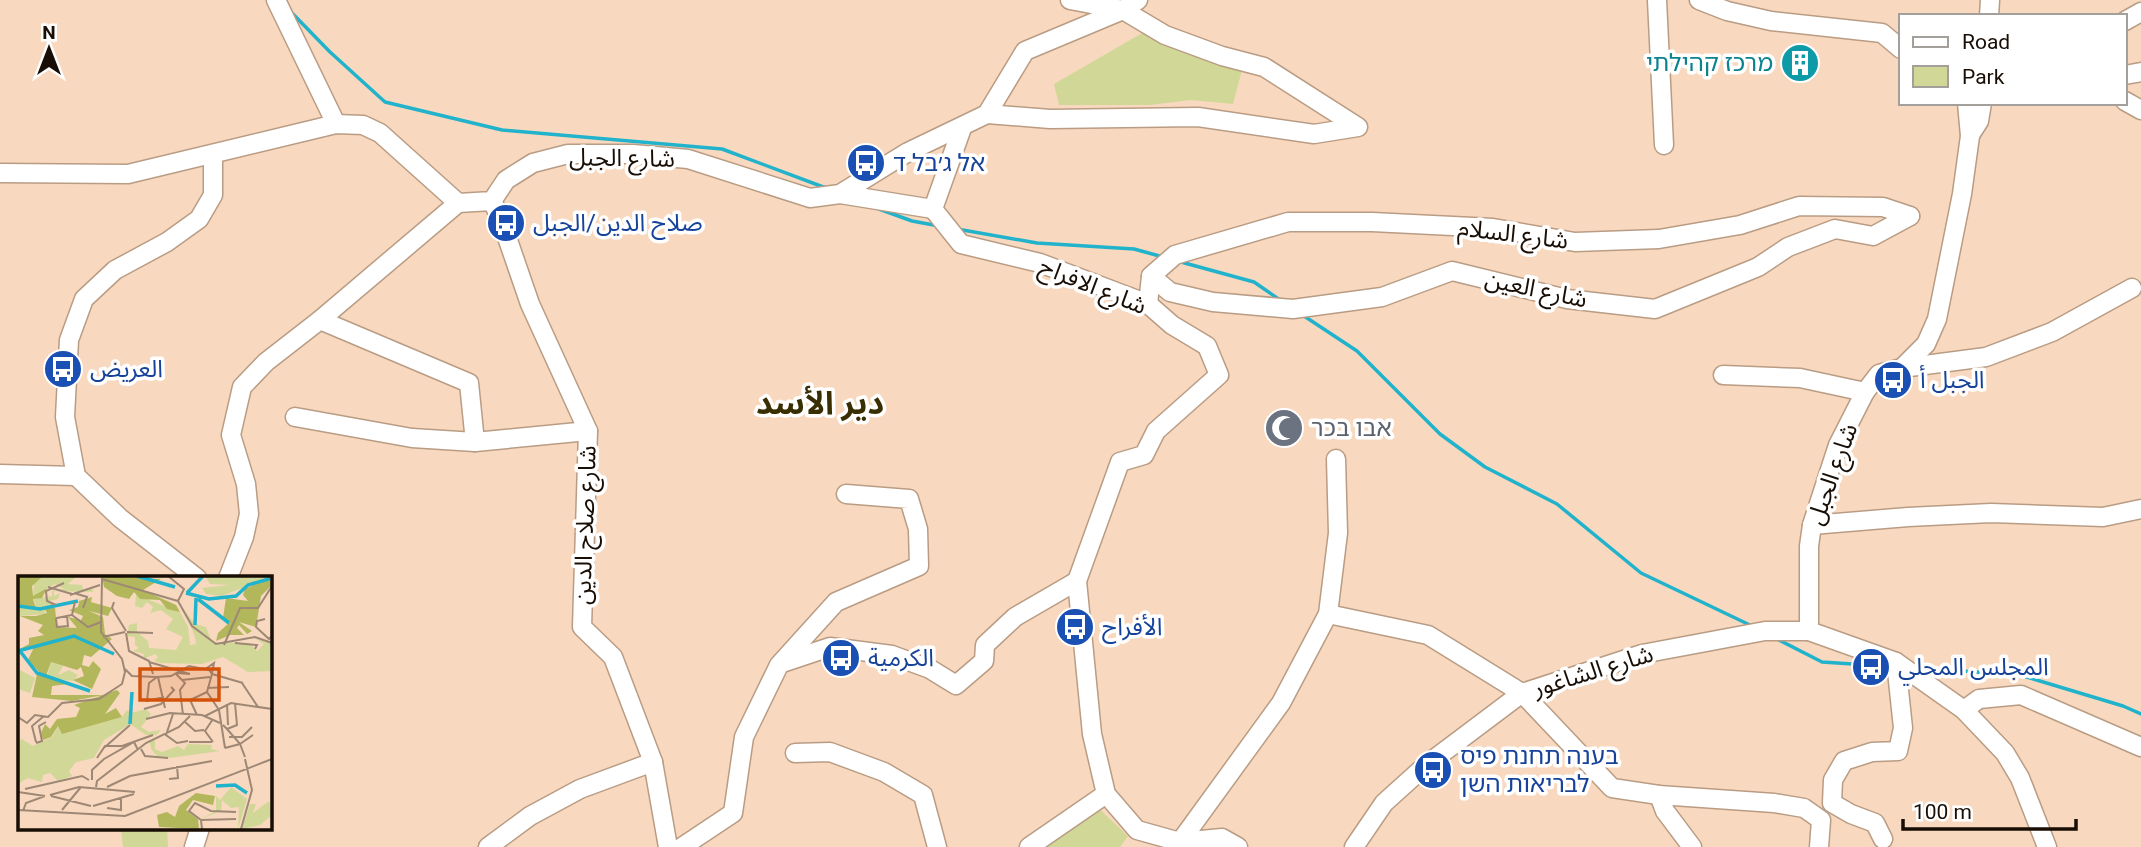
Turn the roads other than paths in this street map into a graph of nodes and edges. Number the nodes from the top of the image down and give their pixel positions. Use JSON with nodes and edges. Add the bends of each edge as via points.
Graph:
{"nodes":[{"id":1,"x":276,"y":0,"type":"edge"},
{"id":2,"x":1070,"y":0,"type":"edge"},
{"id":3,"x":1657,"y":0,"type":"edge"},
{"id":4,"x":1699,"y":0,"type":"edge"},
{"id":5,"x":1131,"y":5,"type":"edge"},
{"id":6,"x":1729,"y":5,"type":"edge"},
{"id":7,"x":1899,"y":47,"type":"edge"},
{"id":8,"x":1967,"y":105,"type":"edge"},
{"id":9,"x":1982,"y":105,"type":"edge"},
{"id":10,"x":987,"y":114,"type":"junction"},
{"id":11,"x":336,"y":124,"type":"junction"},
{"id":12,"x":962,"y":128,"type":"junction"},
{"id":13,"x":1970,"y":136,"type":"junction"},
{"id":14,"x":1664,"y":145,"type":"dead end"},
{"id":15,"x":213,"y":155,"type":"junction"},
{"id":16,"x":0,"y":173,"type":"edge"},
{"id":17,"x":840,"y":194,"type":"junction"},
{"id":18,"x":492,"y":201,"type":"junction"},
{"id":19,"x":458,"y":203,"type":"junction"},
{"id":20,"x":933,"y":209,"type":"junction"},
{"id":21,"x":1910,"y":216,"type":"joint"},
{"id":22,"x":1151,"y":276,"type":"junction"},
{"id":23,"x":2132,"y":288,"type":"dead end"},
{"id":24,"x":1147,"y":304,"type":"junction"},
{"id":25,"x":320,"y":320,"type":"junction"},
{"id":26,"x":1902,"y":368,"type":"junction"},
{"id":27,"x":1723,"y":375,"type":"dead end"},
{"id":28,"x":1865,"y":392,"type":"junction"},
{"id":29,"x":295,"y":417,"type":"dead end"},
{"id":30,"x":588,"y":432,"type":"junction"},
{"id":31,"x":475,"y":442,"type":"junction"},
{"id":32,"x":1336,"y":459,"type":"dead end"},
{"id":33,"x":0,"y":474,"type":"edge"},
{"id":34,"x":76,"y":475,"type":"junction"},
{"id":35,"x":846,"y":494,"type":"dead end"},
{"id":36,"x":2141,"y":509,"type":"edge"},
{"id":37,"x":1812,"y":525,"type":"junction"},
{"id":38,"x":194,"y":576,"type":"edge"},
{"id":39,"x":229,"y":576,"type":"edge"},
{"id":40,"x":1077,"y":581,"type":"junction"},
{"id":41,"x":1328,"y":614,"type":"junction"},
{"id":42,"x":1809,"y":631,"type":"junction"},
{"id":43,"x":1896,"y":662,"type":"junction"},
{"id":44,"x":779,"y":665,"type":"junction"},
{"id":45,"x":1522,"y":693,"type":"junction"},
{"id":46,"x":1964,"y":710,"type":"junction"},
{"id":47,"x":2141,"y":747,"type":"edge"},
{"id":48,"x":795,"y":753,"type":"dead end"},
{"id":49,"x":653,"y":762,"type":"junction"},
{"id":50,"x":1105,"y":794,"type":"junction"},
{"id":51,"x":1659,"y":795,"type":"junction"},
{"id":52,"x":199,"y":830,"type":"edge"},
{"id":53,"x":1883,"y":839,"type":"dead end"},
{"id":54,"x":1180,"y":844,"type":"edge"},
{"id":55,"x":194,"y":847,"type":"edge"},
{"id":56,"x":488,"y":847,"type":"edge"},
{"id":57,"x":668,"y":847,"type":"edge"},
{"id":58,"x":682,"y":847,"type":"edge"},
{"id":59,"x":937,"y":847,"type":"edge"},
{"id":60,"x":1030,"y":847,"type":"edge"},
{"id":61,"x":1238,"y":847,"type":"edge"},
{"id":62,"x":1354,"y":847,"type":"edge"},
{"id":63,"x":1692,"y":847,"type":"edge"},
{"id":64,"x":1819,"y":847,"type":"edge"},
{"id":65,"x":2047,"y":847,"type":"edge"}],
"edges":[{"from":1,"to":11,"type":"street"},
{"from":2,"to":5,"type":"street"},
{"from":3,"to":14,"type":"street"},
{"from":4,"to":6,"type":"street"},
{"from":5,"to":10,"type":"street","name":"شارع الجبل","via":[[1025,51]]},
{"from":5,"to":10,"type":"street","via":[[1165,35],[1264,66],[1358,127],[1314,134],[1198,117]]},
{"from":6,"to":7,"type":"street","via":[[1771,21],[1882,33]]},
{"from":8,"to":13,"type":"street","name":"شارع الجبل"},
{"from":9,"to":13,"type":"street"},
{"from":10,"to":12,"type":"street","name":"شارع الجبل"},
{"from":11,"to":15,"type":"street"},
{"from":11,"to":19,"type":"street","via":[[363,125],[380,133]]},
{"from":12,"to":17,"type":"street","name":"شارع الجبل","via":[[908,152]]},
{"from":12,"to":20,"type":"street"},
{"from":13,"to":26,"type":"street","name":"شارع الجبل","via":[[1937,319],[1926,344]]},
{"from":15,"to":16,"type":"street","via":[[128,174]]},
{"from":15,"to":34,"type":"street","via":[[213,195],[199,219],[116,270],[84,299],[69,341],[65,417]]},
{"from":17,"to":18,"type":"street","name":"شارع الجبل","via":[[810,198],[688,159],[568,153],[533,163],[506,180]]},
{"from":17,"to":20,"type":"street"},
{"from":18,"to":19,"type":"street"},
{"from":18,"to":30,"type":"street","name":"شارع صلاح الدين","via":[[530,304]]},
{"from":19,"to":25,"type":"street"},
{"from":20,"to":24,"type":"street","name":"شارع الافراح","via":[[961,244],[1040,262]]},
{"from":21,"to":22,"type":"street","name":"شارع السلام","via":[[1883,207],[1799,206],[1727,228],[1659,239],[1575,242],[1493,228],[1288,222],[1175,255]]},
{"from":21,"to":22,"type":"street","name":"شارع العين","via":[[1873,236],[1835,229],[1655,309],[1567,299],[1452,271],[1382,297],[1293,309],[1213,302],[1170,292]]},
{"from":22,"to":24,"type":"street"},
{"from":23,"to":26,"type":"street","via":[[2052,332],[1986,357]]},
{"from":24,"to":40,"type":"street","name":"شارع الافراح","via":[[1207,346],[1219,375],[1156,431],[1144,455],[1120,462]]},
{"from":25,"to":31,"type":"street","via":[[469,383]]},
{"from":25,"to":39,"type":"street","via":[[242,387],[231,435],[246,484],[249,514]]},
{"from":26,"to":28,"type":"street","name":"شارع الجبل","via":[[1879,374]]},
{"from":27,"to":28,"type":"street","via":[[1800,378]]},
{"from":28,"to":37,"type":"street","name":"شارع الجبل","via":[[1838,445]]},
{"from":29,"to":31,"type":"street","via":[[412,438]]},
{"from":30,"to":31,"type":"street"},
{"from":30,"to":49,"type":"street","name":"شارع صلاح الدين","via":[[582,628],[612,657]]},
{"from":32,"to":41,"type":"street","via":[[1338,533]]},
{"from":33,"to":34,"type":"street"},
{"from":34,"to":38,"type":"street","via":[[120,518]]},
{"from":35,"to":44,"type":"street","via":[[909,499],[918,529],[919,566],[836,602]]},
{"from":36,"to":37,"type":"street","via":[[2103,517],[1991,513]]},
{"from":37,"to":42,"type":"street","name":"شارع الجبل"},
{"from":40,"to":44,"type":"street","via":[[1015,617],[985,645],[984,661],[956,685],[892,655],[830,647]]},
{"from":40,"to":50,"type":"street","name":"شارع الافراح","via":[[1092,734]]},
{"from":41,"to":45,"type":"street","via":[[1428,635]]},
{"from":41,"to":54,"type":"street","via":[[1281,703]]},
{"from":42,"to":43,"type":"street"},
{"from":42,"to":45,"type":"street","name":"شارع الشاغور","via":[[1765,631],[1642,654]]},
{"from":43,"to":46,"type":"street"},
{"from":43,"to":53,"type":"street","via":[[1903,728],[1898,751],[1872,752],[1844,761],[1833,780],[1832,803],[1875,822]]},
{"from":44,"to":58,"type":"street","via":[[744,737],[733,813]]},
{"from":45,"to":51,"type":"street","via":[[1612,788]]},
{"from":45,"to":62,"type":"street","name":"شارع الشاغور","via":[[1384,803]]},
{"from":46,"to":47,"type":"street","via":[[1979,699],[2021,695]]},
{"from":46,"to":65,"type":"street","via":[[2005,753]]},
{"from":48,"to":59,"type":"street","via":[[830,752],[884,772],[923,795]]},
{"from":49,"to":56,"type":"street","via":[[580,789],[530,816]]},
{"from":49,"to":57,"type":"street","name":"شارع صلاح الدين"},
{"from":50,"to":54,"type":"street","name":"شارع الافراح","via":[[1137,830]]},
{"from":50,"to":60,"type":"street"},
{"from":51,"to":63,"type":"street","via":[[1665,811]]},
{"from":51,"to":64,"type":"street","via":[[1804,808],[1821,820]]},
{"from":52,"to":55,"type":"street"},
{"from":54,"to":61,"type":"street","name":"شارع الافراح","via":[[1222,838]]}]}
